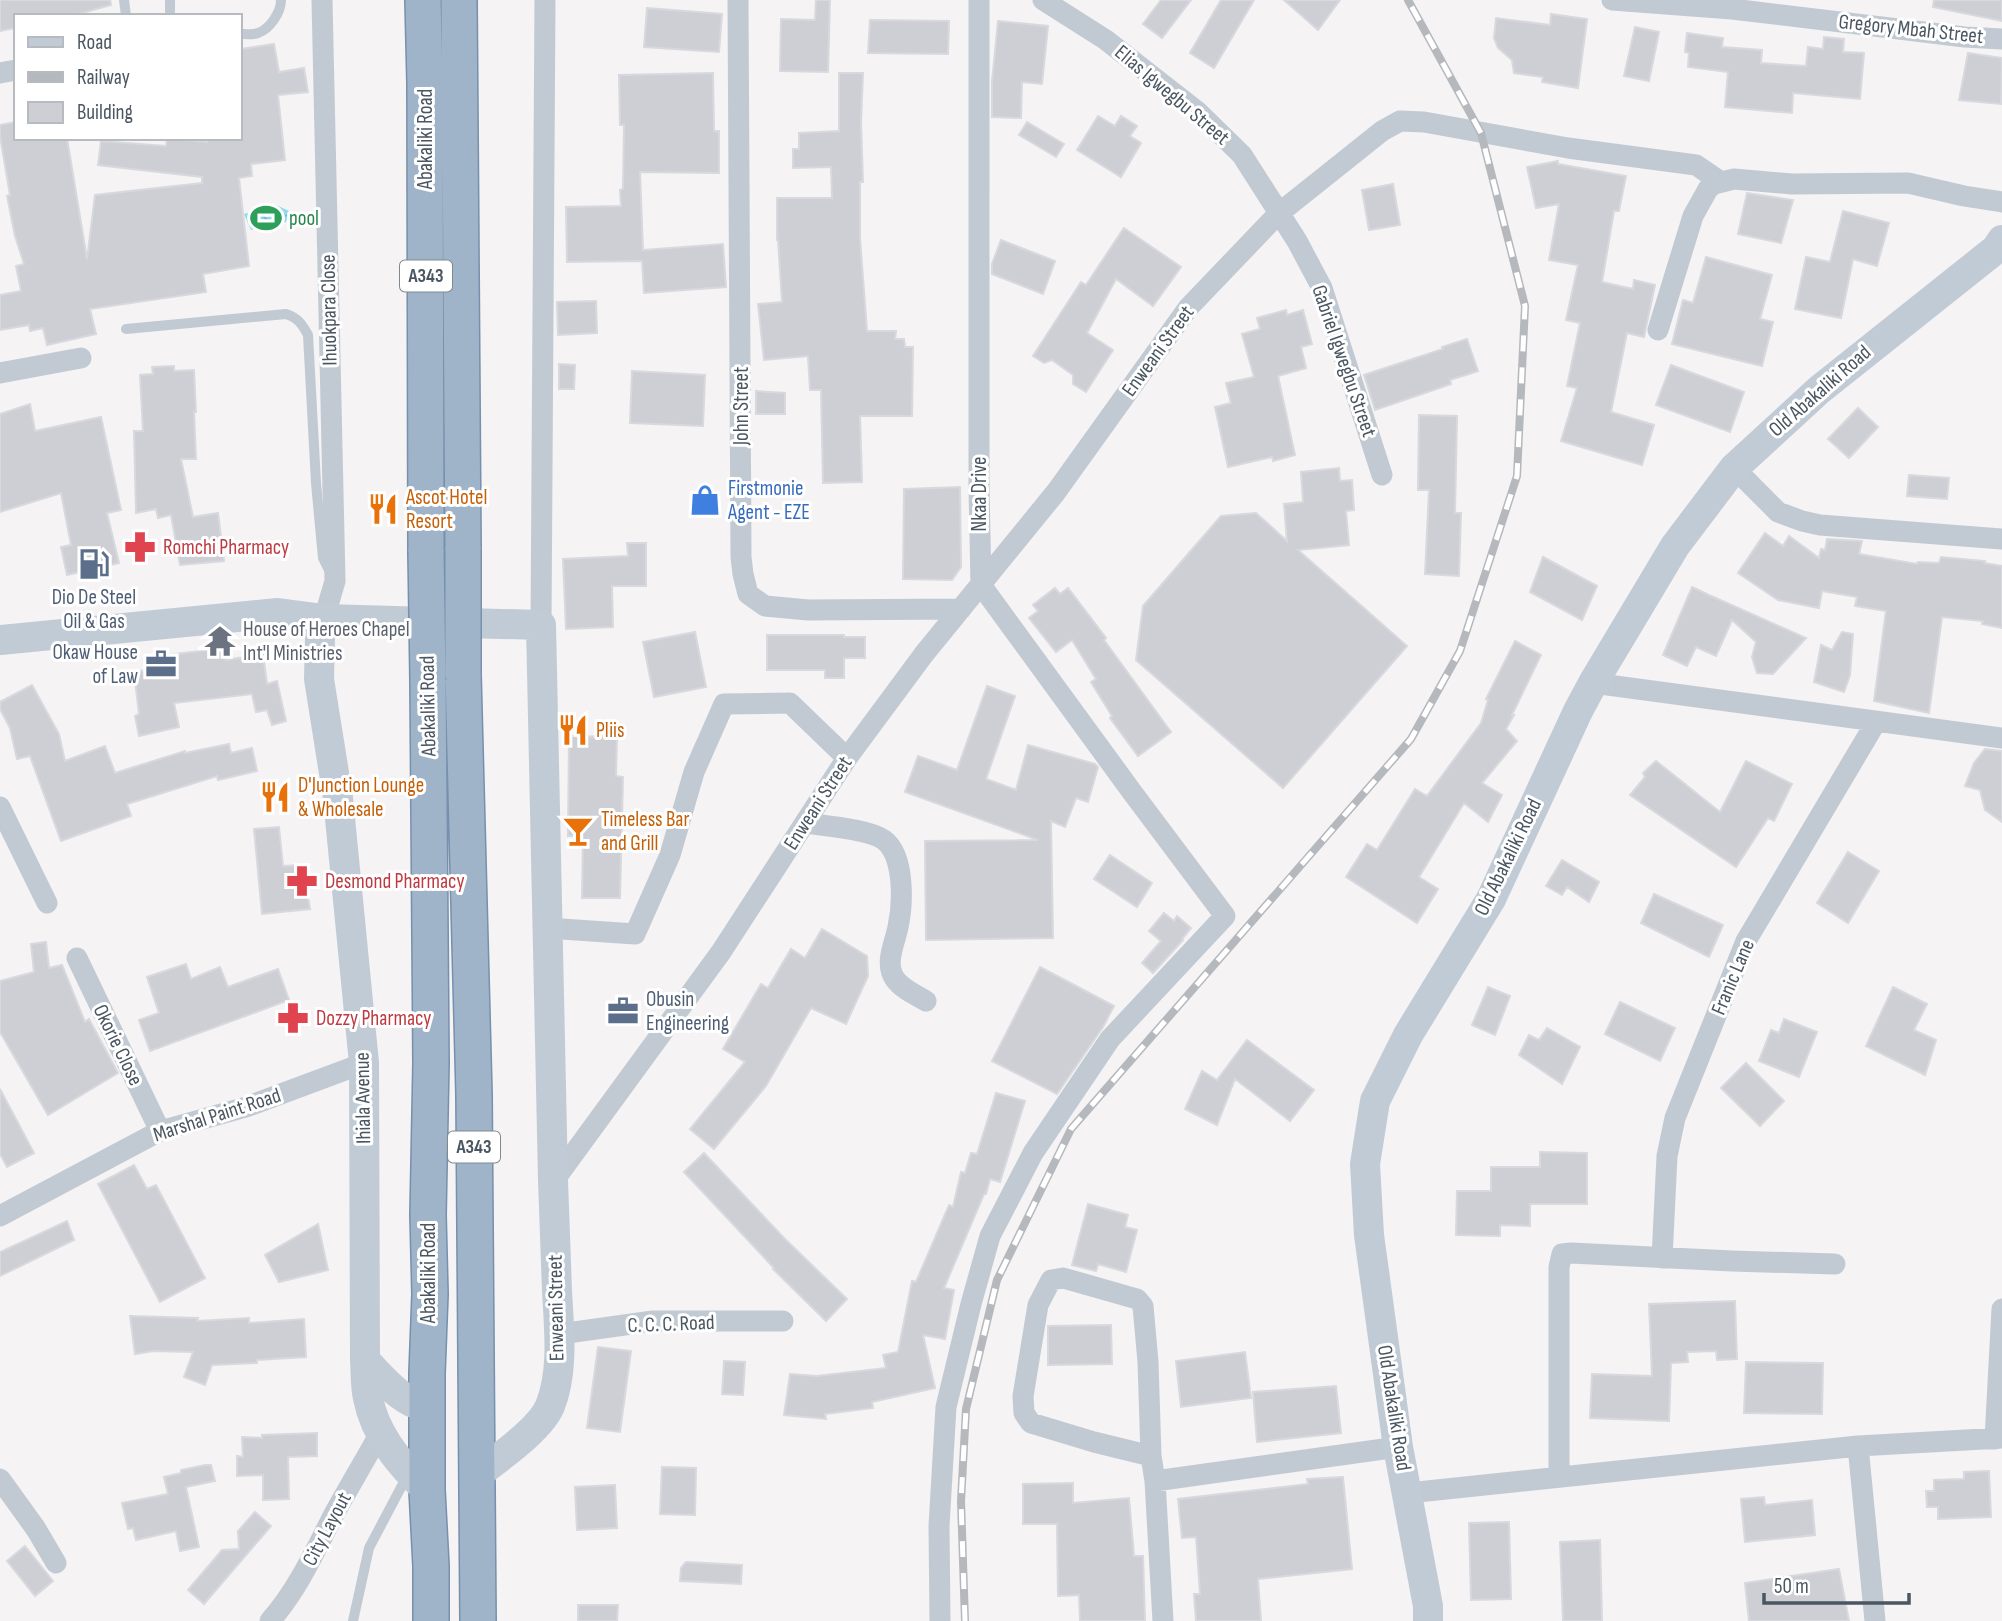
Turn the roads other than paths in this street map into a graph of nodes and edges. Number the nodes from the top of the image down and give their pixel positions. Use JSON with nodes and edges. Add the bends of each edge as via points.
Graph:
{"nodes":[{"id":1,"x":281,"y":0,"type":"edge"},
{"id":2,"x":322,"y":0,"type":"edge"},
{"id":3,"x":423,"y":0,"type":"edge"},
{"id":4,"x":460,"y":0,"type":"edge"},
{"id":5,"x":545,"y":0,"type":"edge"},
{"id":6,"x":738,"y":0,"type":"edge"},
{"id":7,"x":979,"y":0,"type":"edge"},
{"id":8,"x":1043,"y":0,"type":"edge"},
{"id":9,"x":1612,"y":0,"type":"edge"},
{"id":10,"x":242,"y":34,"type":"edge"},
{"id":11,"x":2002,"y":39,"type":"edge"},
{"id":12,"x":1721,"y":182,"type":"junction"},
{"id":13,"x":2002,"y":202,"type":"edge"},
{"id":14,"x":1278,"y":214,"type":"junction"},
{"id":15,"x":2002,"y":240,"type":"edge"},
{"id":16,"x":126,"y":329,"type":"dead end"},
{"id":17,"x":1658,"y":330,"type":"dead end"},
{"id":18,"x":81,"y":358,"type":"dead end"},
{"id":19,"x":0,"y":373,"type":"edge"},
{"id":20,"x":1734,"y":468,"type":"junction"},
{"id":21,"x":1382,"y":475,"type":"dead end"},
{"id":22,"x":2002,"y":539,"type":"edge"},
{"id":23,"x":335,"y":581,"type":"junction"},
{"id":24,"x":981,"y":585,"type":"junction"},
{"id":25,"x":961,"y":609,"type":"junction"},
{"id":26,"x":324,"y":619,"type":"junction"},
{"id":27,"x":541,"y":625,"type":"junction"},
{"id":28,"x":0,"y":640,"type":"edge"},
{"id":29,"x":1593,"y":683,"type":"junction"},
{"id":30,"x":1876,"y":722,"type":"junction"},
{"id":31,"x":2002,"y":738,"type":"edge"},
{"id":32,"x":847,"y":758,"type":"junction"},
{"id":33,"x":0,"y":807,"type":"edge"},
{"id":34,"x":805,"y":823,"type":"junction"},
{"id":35,"x":47,"y":902,"type":"dead end"},
{"id":36,"x":547,"y":928,"type":"junction"},
{"id":37,"x":77,"y":958,"type":"dead end"},
{"id":38,"x":926,"y":1001,"type":"dead end"},
{"id":39,"x":364,"y":1063,"type":"junction"},
{"id":40,"x":160,"y":1131,"type":"junction"},
{"id":41,"x":554,"y":1182,"type":"junction"},
{"id":42,"x":0,"y":1216,"type":"edge"},
{"id":43,"x":1662,"y":1258,"type":"junction"},
{"id":44,"x":1835,"y":1264,"type":"dead end"},
{"id":45,"x":2002,"y":1308,"type":"edge"},
{"id":46,"x":783,"y":1321,"type":"dead end"},
{"id":47,"x":560,"y":1334,"type":"junction"},
{"id":48,"x":365,"y":1360,"type":"junction"},
{"id":49,"x":428,"y":1403,"type":"junction"},
{"id":50,"x":380,"y":1433,"type":"junction"},
{"id":51,"x":477,"y":1433,"type":"junction"},
{"id":52,"x":1998,"y":1438,"type":"edge"},
{"id":53,"x":1858,"y":1446,"type":"junction"},
{"id":54,"x":1398,"y":1447,"type":"junction"},
{"id":55,"x":507,"y":1450,"type":"junction"},
{"id":56,"x":1151,"y":1455,"type":"junction"},
{"id":57,"x":477,"y":1475,"type":"junction"},
{"id":58,"x":1559,"y":1477,"type":"junction"},
{"id":59,"x":0,"y":1479,"type":"edge"},
{"id":60,"x":1155,"y":1481,"type":"junction"},
{"id":61,"x":418,"y":1482,"type":"junction"},
{"id":62,"x":1408,"y":1493,"type":"junction"},
{"id":63,"x":57,"y":1563,"type":"dead end"},
{"id":64,"x":270,"y":1621,"type":"edge"},
{"id":65,"x":353,"y":1621,"type":"edge"},
{"id":66,"x":431,"y":1621,"type":"edge"},
{"id":67,"x":478,"y":1621,"type":"edge"},
{"id":68,"x":940,"y":1621,"type":"edge"},
{"id":69,"x":1163,"y":1621,"type":"edge"},
{"id":70,"x":1428,"y":1621,"type":"edge"},
{"id":71,"x":1875,"y":1621,"type":"edge"}],
"edges":[{"from":1,"to":10,"type":"lane","via":[[271,23],[259,33]]},
{"from":2,"to":23,"type":"street","name":"Ihuokpara Close"},
{"from":3,"to":49,"type":"highway","name":"Abakaliki Road","number":"A343","bridge":true,"via":[[431,1063]]},
{"from":4,"to":51,"type":"highway","name":"Abakaliki Road","number":"A343","bridge":true,"via":[[463,674]]},
{"from":5,"to":27,"type":"street"},
{"from":6,"to":25,"type":"street","name":"John Street","via":[[741,557],[748,594],[765,606],[808,610]]},
{"from":7,"to":24,"type":"street","name":"Nkaa Drive"},
{"from":8,"to":14,"type":"street","name":"Elias Igwegbu Street","via":[[1106,40],[1198,112],[1242,155]]},
{"from":9,"to":11,"type":"street","name":"Gregory Mbah Street"},
{"from":12,"to":13,"type":"street","via":[[1908,183]]},
{"from":12,"to":14,"type":"street","name":"Enweani Street","via":[[1696,165],[1400,121]]},
{"from":12,"to":17,"type":"street","via":[[1708,189],[1693,216]]},
{"from":14,"to":21,"type":"street","name":"Gabriel Igwegbu Street","via":[[1322,288]]},
{"from":14,"to":24,"type":"street","name":"Enweani Street","via":[[1188,308],[1056,492]]},
{"from":15,"to":20,"type":"main road","name":"Old Abakaliki Road","via":[[1819,390]]},
{"from":16,"to":23,"type":"lane","via":[[286,314],[301,322],[309,335],[323,558]]},
{"from":18,"to":19,"type":"street"},
{"from":20,"to":22,"type":"street","via":[[1778,512],[1802,521]]},
{"from":20,"to":29,"type":"main road","name":"Old Abakaliki Road","via":[[1675,546]]},
{"from":23,"to":26,"type":"street","name":"Ihuokpara Close"},
{"from":24,"to":25,"type":"street","name":"Enweani Street"},
{"from":24,"to":68,"type":"street","via":[[1225,916],[1110,1039],[1033,1153],[990,1236],[946,1407],[939,1526]]},
{"from":25,"to":32,"type":"street","name":"Enweani Street"},
{"from":26,"to":27,"type":"main road"},
{"from":26,"to":28,"type":"main road","via":[[278,613]]},
{"from":26,"to":39,"type":"main road","name":"Ihiala Avenue","via":[[319,679],[338,799]]},
{"from":27,"to":36,"type":"main road"},
{"from":29,"to":30,"type":"street"},
{"from":29,"to":54,"type":"main road","name":"Old Abakaliki Road","via":[[1491,899],[1408,1035],[1375,1101],[1365,1164],[1369,1235]]},
{"from":30,"to":31,"type":"street"},
{"from":30,"to":43,"type":"street","name":"Franic Lane","via":[[1746,941],[1675,1118],[1667,1156]]},
{"from":32,"to":34,"type":"street","name":"Enweani Street"},
{"from":32,"to":36,"type":"street","via":[[790,704],[724,704],[694,772],[670,855],[635,934]]},
{"from":33,"to":35,"type":"street"},
{"from":34,"to":38,"type":"street","via":[[862,832],[883,839],[894,852],[900,869],[898,929],[890,960],[894,978]]},
{"from":34,"to":41,"type":"street","name":"Enweani Street","via":[[721,952]]},
{"from":36,"to":41,"type":"main road"},
{"from":37,"to":40,"type":"street","name":"Okorie Close"},
{"from":39,"to":40,"type":"street","name":"Marshal Paint Road","via":[[246,1107]]},
{"from":39,"to":48,"type":"main road","name":"Ihiala Avenue"},
{"from":40,"to":42,"type":"street","name":"Marshal Paint Road"},
{"from":41,"to":47,"type":"main road","name":"Enweani Street"},
{"from":43,"to":44,"type":"street"},
{"from":43,"to":58,"type":"street","via":[[1562,1254]]},
{"from":45,"to":52,"type":"street"},
{"from":46,"to":47,"type":"street","name":"C. C. C. Road","via":[[653,1321]]},
{"from":47,"to":55,"type":"main road","name":"Enweani Street","via":[[549,1408],[531,1432]]},
{"from":48,"to":49,"type":"main road","via":[[407,1399],[418,1405]]},
{"from":48,"to":50,"type":"main road","name":"Ihiala Avenue","via":[[367,1395]]},
{"from":49,"to":61,"type":"highway","name":"Abakaliki Road","number":"A343"},
{"from":50,"to":61,"type":"main road","name":"Ihiala Avenue"},
{"from":50,"to":64,"type":"street","name":"City Layout","via":[[310,1562]]},
{"from":51,"to":55,"type":"main road"},
{"from":51,"to":57,"type":"highway","name":"Abakaliki Road","number":"A343"},
{"from":52,"to":53,"type":"street"},
{"from":53,"to":58,"type":"street"},
{"from":53,"to":71,"type":"street"},
{"from":54,"to":60,"type":"street"},
{"from":54,"to":62,"type":"main road","name":"Old Abakaliki Road"},
{"from":55,"to":57,"type":"main road","name":"Enweani Street"},
{"from":56,"to":56,"type":"street","via":[[1031,1423],[1024,1413],[1038,1305],[1051,1280],[1063,1278],[1137,1300],[1143,1306]]},
{"from":56,"to":60,"type":"street"},
{"from":57,"to":67,"type":"highway","name":"Abakaliki Road","number":"A343"},
{"from":58,"to":62,"type":"street"},
{"from":59,"to":63,"type":"street"},
{"from":60,"to":69,"type":"street"},
{"from":61,"to":65,"type":"lane","via":[[369,1548]]},
{"from":61,"to":66,"type":"highway","name":"Abakaliki Road","number":"A343","via":[[432,1566]]},
{"from":62,"to":70,"type":"main road","name":"Old Abakaliki Road"}]}
